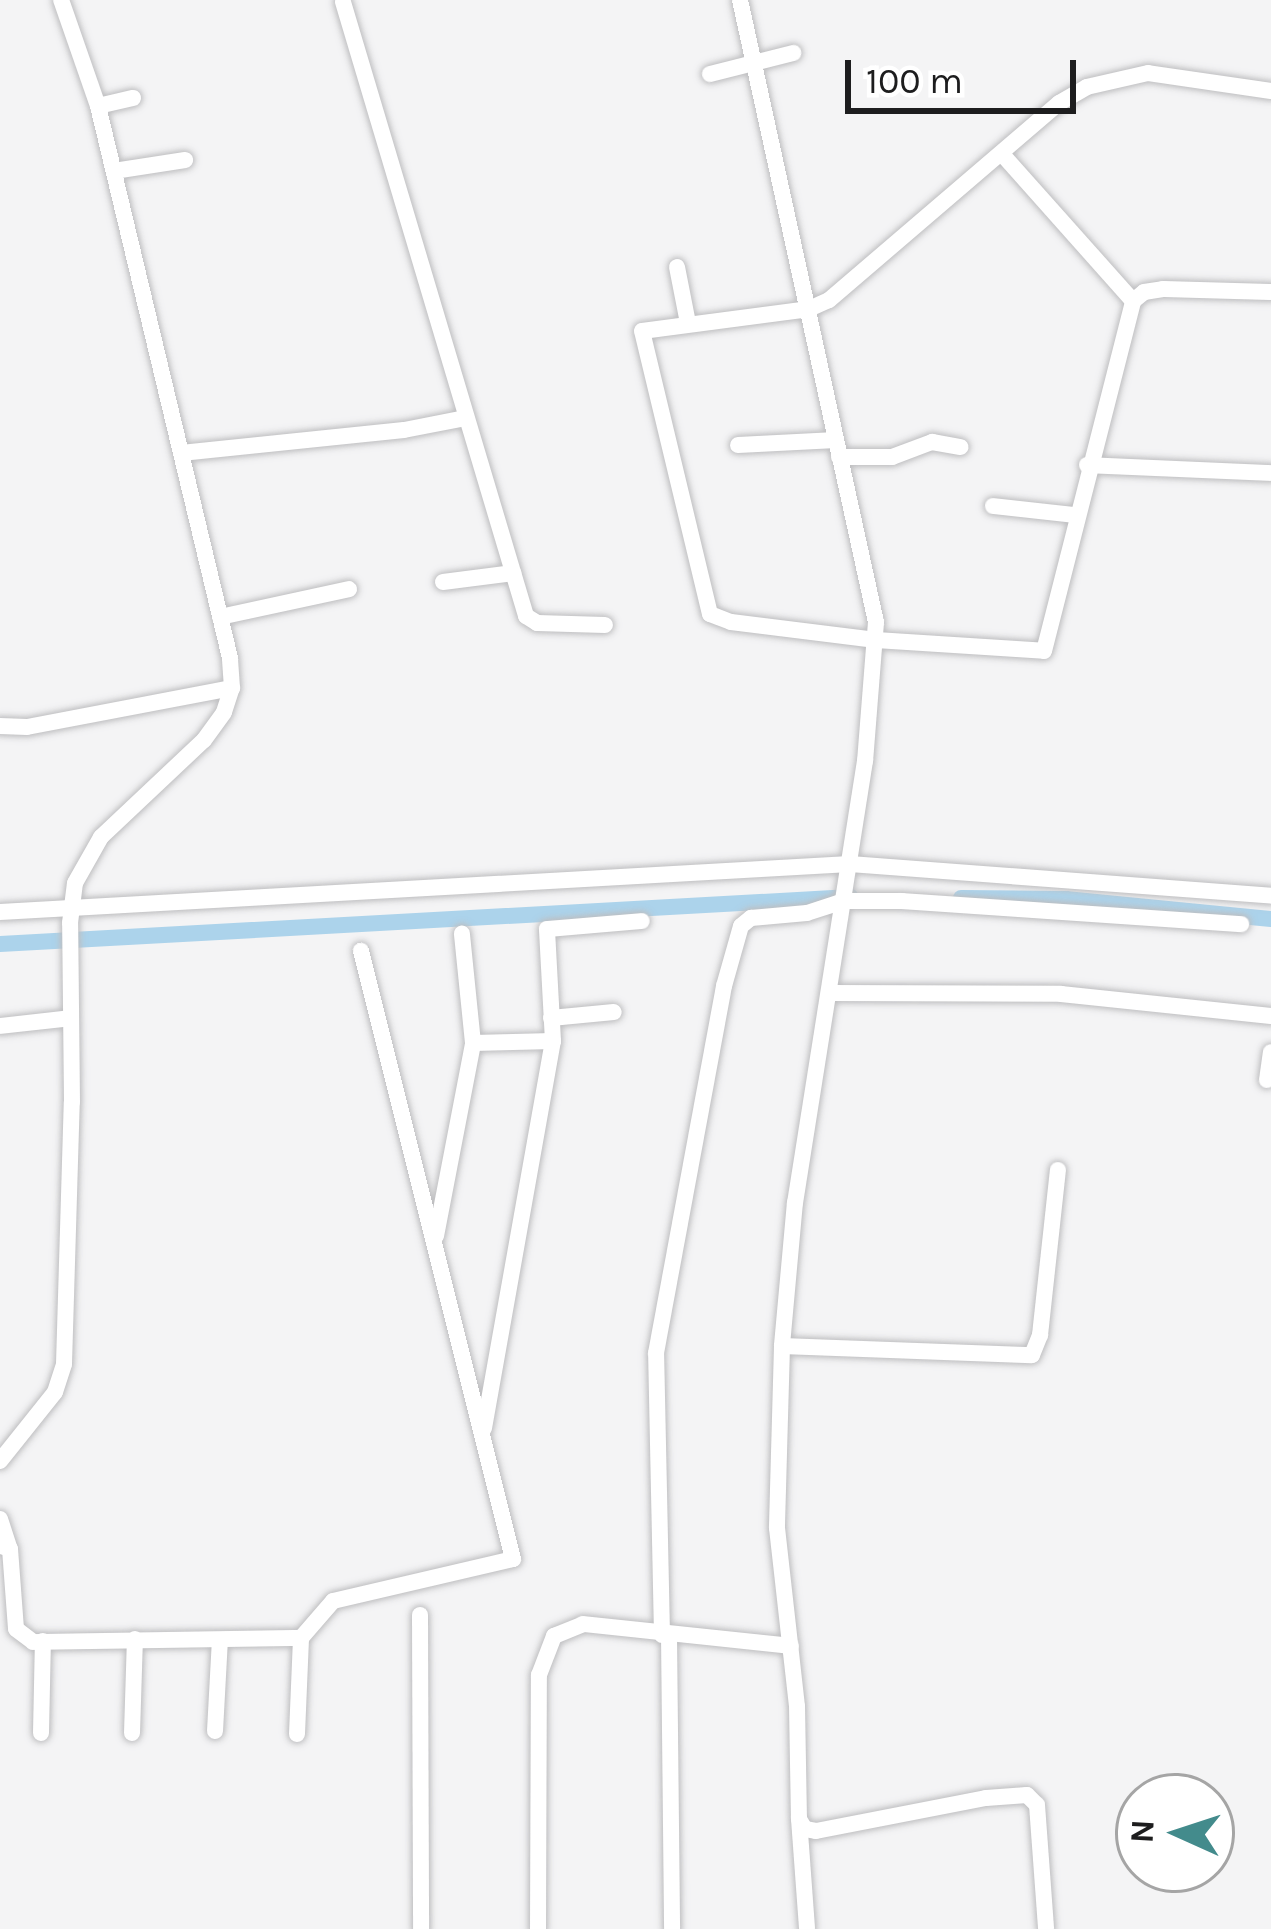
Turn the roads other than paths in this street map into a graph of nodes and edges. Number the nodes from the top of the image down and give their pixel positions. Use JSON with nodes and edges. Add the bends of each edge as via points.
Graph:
{"nodes":[{"id":1,"x":61,"y":0,"type":"edge"},
{"id":2,"x":740,"y":0,"type":"edge"},
{"id":3,"x":343,"y":2,"type":"edge"},
{"id":4,"x":793,"y":52,"type":"dead end"},
{"id":5,"x":754,"y":63,"type":"junction"},
{"id":6,"x":710,"y":74,"type":"dead end"},
{"id":7,"x":1271,"y":91,"type":"edge"},
{"id":8,"x":133,"y":98,"type":"dead end"},
{"id":9,"x":98,"y":106,"type":"junction"},
{"id":10,"x":1002,"y":154,"type":"junction"},
{"id":11,"x":185,"y":160,"type":"dead end"},
{"id":12,"x":114,"y":171,"type":"junction"},
{"id":13,"x":677,"y":267,"type":"dead end"},
{"id":14,"x":1271,"y":292,"type":"edge"},
{"id":15,"x":1133,"y":301,"type":"junction"},
{"id":16,"x":808,"y":310,"type":"junction"},
{"id":17,"x":688,"y":323,"type":"junction"},
{"id":18,"x":465,"y":418,"type":"junction"},
{"id":19,"x":738,"y":445,"type":"dead end"},
{"id":20,"x":961,"y":447,"type":"dead end"},
{"id":21,"x":838,"y":449,"type":"junction"},
{"id":22,"x":182,"y":453,"type":"junction"},
{"id":23,"x":1087,"y":465,"type":"junction"},
{"id":24,"x":1271,"y":473,"type":"edge"},
{"id":25,"x":993,"y":506,"type":"dead end"},
{"id":26,"x":1075,"y":515,"type":"junction"},
{"id":27,"x":512,"y":573,"type":"junction"},
{"id":28,"x":443,"y":582,"type":"dead end"},
{"id":29,"x":349,"y":589,"type":"dead end"},
{"id":30,"x":220,"y":617,"type":"junction"},
{"id":31,"x":605,"y":625,"type":"dead end"},
{"id":32,"x":876,"y":640,"type":"junction"},
{"id":33,"x":232,"y":688,"type":"junction"},
{"id":34,"x":0,"y":726,"type":"edge"},
{"id":35,"x":850,"y":870,"type":"junction"},
{"id":36,"x":1271,"y":896,"type":"edge"},
{"id":37,"x":845,"y":900,"type":"junction"},
{"id":38,"x":0,"y":912,"type":"edge"},
{"id":39,"x":642,"y":921,"type":"dead end"},
{"id":40,"x":70,"y":923,"type":"junction"},
{"id":41,"x":1241,"y":924,"type":"dead end"},
{"id":42,"x":463,"y":934,"type":"dead end"},
{"id":43,"x":362,"y":951,"type":"dead end"},
{"id":44,"x":829,"y":993,"type":"junction"},
{"id":45,"x":614,"y":1012,"type":"dead end"},
{"id":46,"x":1271,"y":1016,"type":"edge"},
{"id":47,"x":71,"y":1018,"type":"junction"},
{"id":48,"x":551,"y":1018,"type":"junction"},
{"id":49,"x":0,"y":1026,"type":"edge"},
{"id":50,"x":553,"y":1041,"type":"junction"},
{"id":51,"x":473,"y":1043,"type":"junction"},
{"id":52,"x":1271,"y":1052,"type":"edge"},
{"id":53,"x":1267,"y":1080,"type":"dead end"},
{"id":54,"x":1058,"y":1170,"type":"dead end"},
{"id":55,"x":434,"y":1242,"type":"junction"},
{"id":56,"x":782,"y":1346,"type":"junction"},
{"id":57,"x":482,"y":1435,"type":"junction"},
{"id":58,"x":0,"y":1461,"type":"edge"},
{"id":59,"x":0,"y":1519,"type":"edge"},
{"id":60,"x":5,"y":1547,"type":"edge"},
{"id":61,"x":420,"y":1615,"type":"dead end"},
{"id":62,"x":666,"y":1635,"type":"junction"},
{"id":63,"x":302,"y":1638,"type":"junction"},
{"id":64,"x":135,"y":1639,"type":"junction"},
{"id":65,"x":220,"y":1640,"type":"junction"},
{"id":66,"x":44,"y":1642,"type":"junction"},
{"id":67,"x":790,"y":1646,"type":"junction"},
{"id":68,"x":215,"y":1731,"type":"dead end"},
{"id":69,"x":41,"y":1732,"type":"dead end"},
{"id":70,"x":132,"y":1732,"type":"dead end"},
{"id":71,"x":297,"y":1734,"type":"dead end"},
{"id":72,"x":799,"y":1819,"type":"junction"},
{"id":73,"x":422,"y":1929,"type":"edge"},
{"id":74,"x":538,"y":1929,"type":"edge"},
{"id":75,"x":672,"y":1929,"type":"edge"},
{"id":76,"x":807,"y":1929,"type":"edge"},
{"id":77,"x":1046,"y":1929,"type":"edge"}],
"edges":[{"from":1,"to":9,"type":"street"},
{"from":2,"to":5,"type":"street"},
{"from":3,"to":18,"type":"street"},
{"from":4,"to":5,"type":"street"},
{"from":5,"to":6,"type":"street"},
{"from":5,"to":16,"type":"street"},
{"from":7,"to":10,"type":"street","via":[[1170,75],[1118,76],[1059,103]]},
{"from":8,"to":9,"type":"street"},
{"from":9,"to":12,"type":"street"},
{"from":10,"to":15,"type":"street"},
{"from":10,"to":16,"type":"street","via":[[840,293]]},
{"from":11,"to":12,"type":"street"},
{"from":12,"to":22,"type":"street"},
{"from":13,"to":17,"type":"street"},
{"from":14,"to":15,"type":"street","via":[[1162,289]]},
{"from":15,"to":23,"type":"street"},
{"from":16,"to":17,"type":"street"},
{"from":16,"to":21,"type":"street"},
{"from":17,"to":32,"type":"street","via":[[642,331],[710,614]]},
{"from":18,"to":22,"type":"street"},
{"from":18,"to":27,"type":"street"},
{"from":19,"to":21,"type":"street"},
{"from":20,"to":21,"type":"street","via":[[932,442],[892,457]]},
{"from":21,"to":32,"type":"street"},
{"from":22,"to":30,"type":"street"},
{"from":23,"to":24,"type":"street"},
{"from":23,"to":26,"type":"street"},
{"from":25,"to":26,"type":"street"},
{"from":26,"to":32,"type":"street","via":[[1044,651]]},
{"from":27,"to":28,"type":"street"},
{"from":27,"to":31,"type":"street","via":[[530,622]]},
{"from":29,"to":30,"type":"street"},
{"from":30,"to":33,"type":"street"},
{"from":32,"to":35,"type":"street"},
{"from":33,"to":34,"type":"street","via":[[27,728]]},
{"from":33,"to":40,"type":"street","via":[[204,740],[90,851]]},
{"from":35,"to":36,"type":"street"},
{"from":35,"to":37,"type":"street"},
{"from":35,"to":40,"type":"street"},
{"from":37,"to":41,"type":"street"},
{"from":37,"to":44,"type":"street"},
{"from":37,"to":62,"type":"street","via":[[752,918],[732,946],[656,1353]]},
{"from":38,"to":40,"type":"street"},
{"from":39,"to":48,"type":"street","via":[[547,929]]},
{"from":40,"to":47,"type":"street"},
{"from":42,"to":51,"type":"street"},
{"from":43,"to":55,"type":"street"},
{"from":44,"to":46,"type":"street","via":[[1061,994]]},
{"from":44,"to":56,"type":"street","via":[[795,1202]]},
{"from":45,"to":48,"type":"street"},
{"from":47,"to":49,"type":"street"},
{"from":47,"to":58,"type":"street","via":[[64,1364],[55,1392]]},
{"from":48,"to":50,"type":"street"},
{"from":50,"to":51,"type":"street"},
{"from":50,"to":57,"type":"street"},
{"from":51,"to":55,"type":"street"},
{"from":52,"to":53,"type":"street"},
{"from":54,"to":56,"type":"street","via":[[1032,1355]]},
{"from":55,"to":57,"type":"street"},
{"from":56,"to":67,"type":"street","via":[[777,1528]]},
{"from":57,"to":63,"type":"street","via":[[513,1559],[334,1600]]},
{"from":59,"to":60,"type":"street"},
{"from":60,"to":66,"type":"street","via":[[16,1629]]},
{"from":61,"to":73,"type":"street"},
{"from":62,"to":67,"type":"street"},
{"from":62,"to":74,"type":"street","via":[[566,1626],[544,1654]]},
{"from":62,"to":75,"type":"street"},
{"from":63,"to":65,"type":"street"},
{"from":63,"to":71,"type":"street"},
{"from":64,"to":65,"type":"street"},
{"from":64,"to":66,"type":"street"},
{"from":64,"to":70,"type":"street"},
{"from":65,"to":68,"type":"street"},
{"from":66,"to":69,"type":"street"},
{"from":67,"to":72,"type":"street"},
{"from":72,"to":76,"type":"street"},
{"from":72,"to":77,"type":"street","via":[[816,1831],[1027,1796],[1037,1805]]}]}
